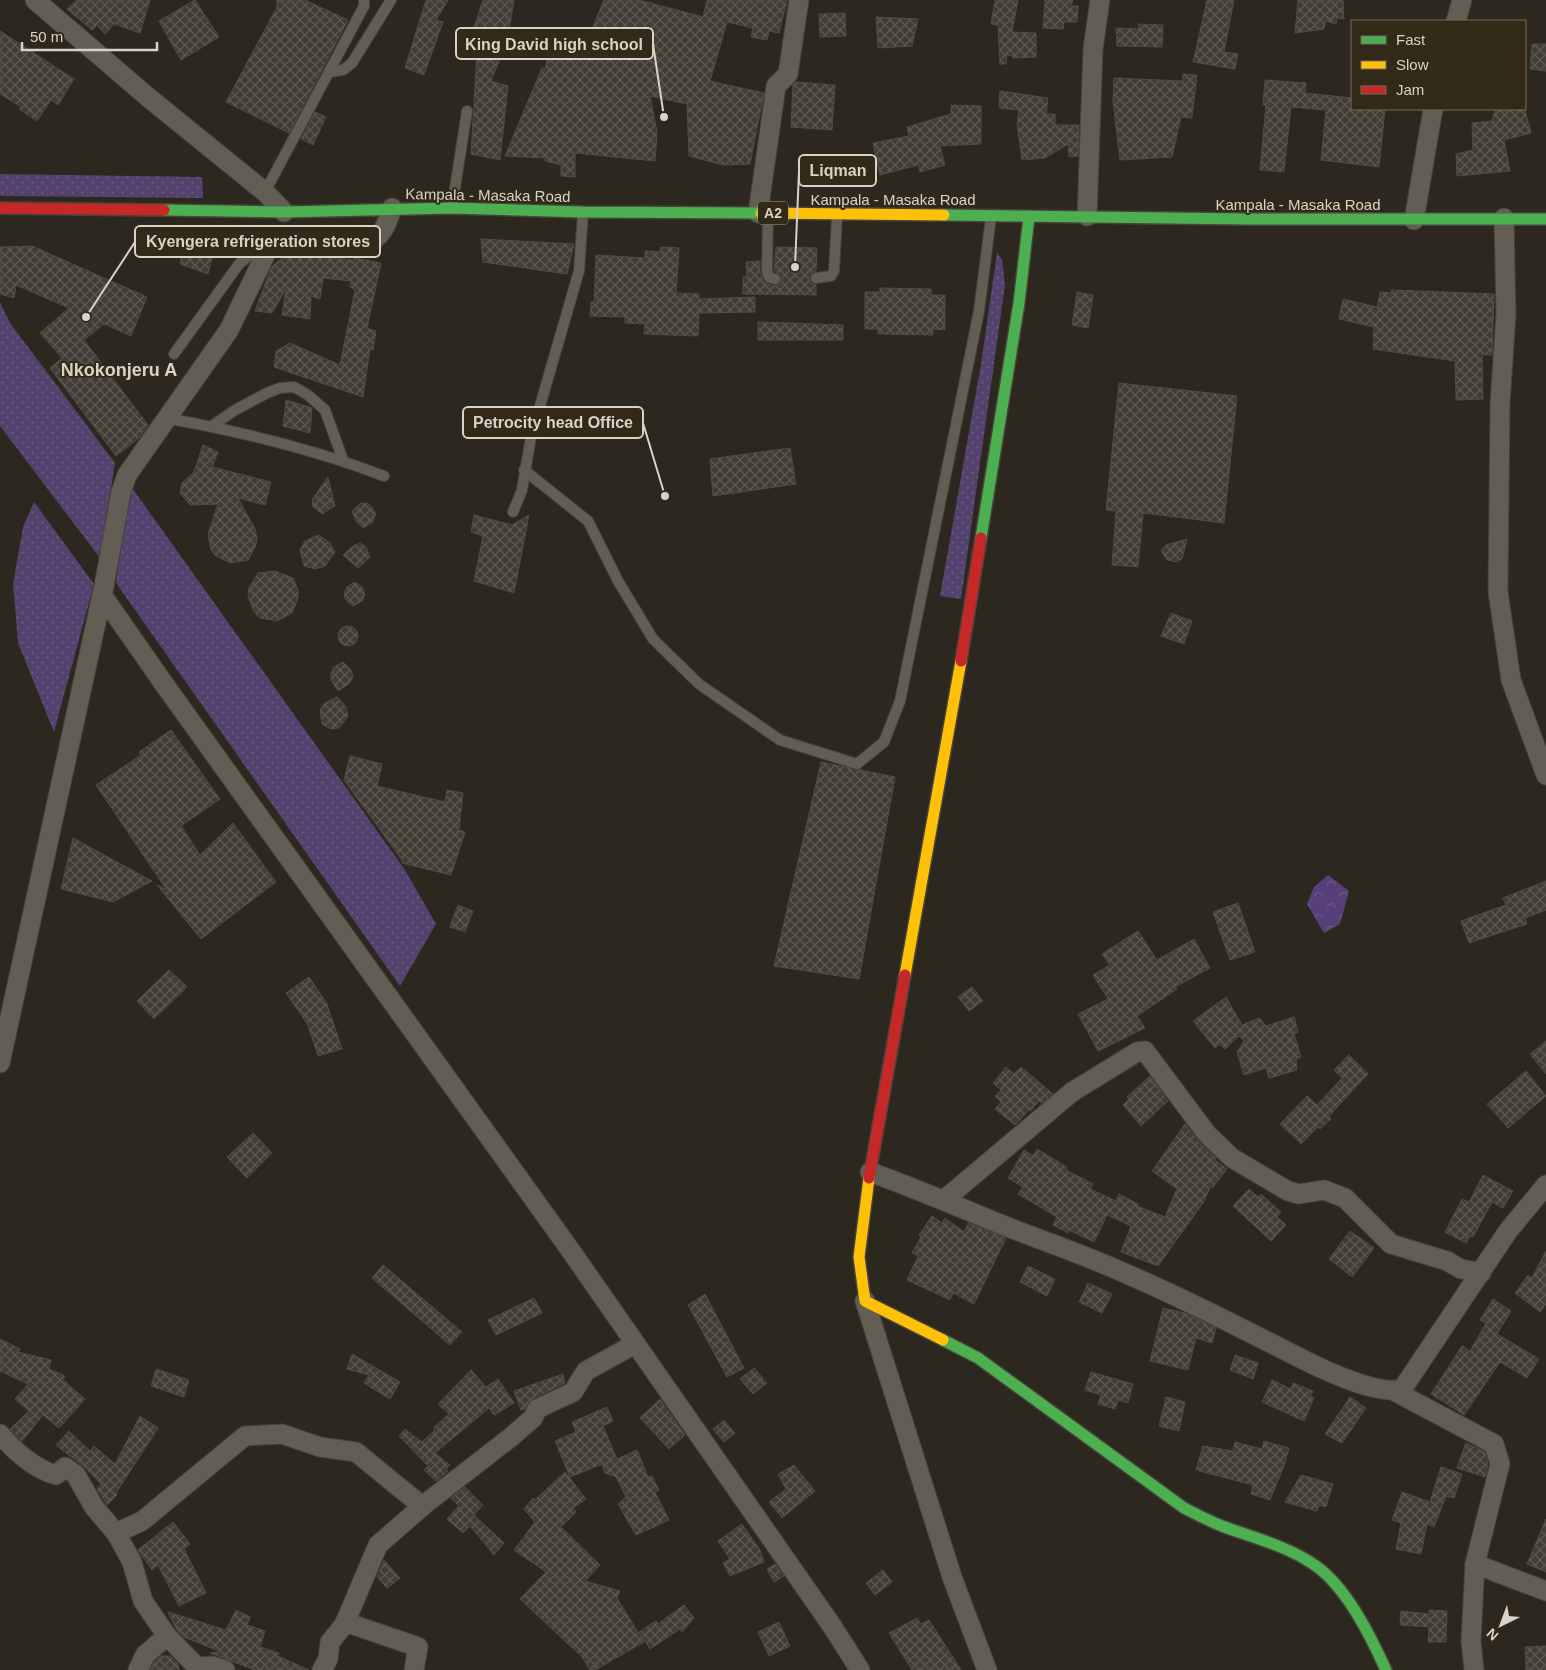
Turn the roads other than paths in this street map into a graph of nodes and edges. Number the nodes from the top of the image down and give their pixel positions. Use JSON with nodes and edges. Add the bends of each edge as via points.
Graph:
{"nodes":[{"id":1,"x":36,"y":0,"type":"edge"},
{"id":2,"x":364,"y":0,"type":"edge"},
{"id":3,"x":391,"y":0,"type":"edge"},
{"id":4,"x":798,"y":0,"type":"edge"},
{"id":5,"x":809,"y":0,"type":"edge"},
{"id":6,"x":1100,"y":0,"type":"edge"},
{"id":7,"x":1462,"y":0,"type":"edge"},
{"id":8,"x":1456,"y":20,"type":"edge"},
{"id":9,"x":330,"y":72,"type":"junction"},
{"id":10,"x":467,"y":110,"type":"dead end"},
{"id":11,"x":1433,"y":110,"type":"edge"},
{"id":12,"x":265,"y":192,"type":"junction"},
{"id":13,"x":0,"y":208,"type":"edge"},
{"id":14,"x":392,"y":208,"type":"junction"},
{"id":15,"x":452,"y":208,"type":"junction"},
{"id":16,"x":284,"y":212,"type":"junction"},
{"id":17,"x":583,"y":212,"type":"junction"},
{"id":18,"x":766,"y":213,"type":"junction"},
{"id":19,"x":837,"y":215,"type":"junction"},
{"id":20,"x":992,"y":215,"type":"junction"},
{"id":21,"x":1087,"y":216,"type":"junction"},
{"id":22,"x":1029,"y":217,"type":"junction"},
{"id":23,"x":1504,"y":218,"type":"junction"},
{"id":24,"x":1546,"y":219,"type":"edge"},
{"id":25,"x":1414,"y":220,"type":"junction"},
{"id":26,"x":268,"y":249,"type":"junction"},
{"id":27,"x":816,"y":278,"type":"dead end"},
{"id":28,"x":775,"y":279,"type":"dead end"},
{"id":29,"x":174,"y":354,"type":"dead end"},
{"id":30,"x":165,"y":418,"type":"junction"},
{"id":31,"x":212,"y":426,"type":"junction"},
{"id":32,"x":342,"y":460,"type":"junction"},
{"id":33,"x":524,"y":470,"type":"junction"},
{"id":34,"x":384,"y":476,"type":"dead end"},
{"id":35,"x":513,"y":512,"type":"dead end"},
{"id":36,"x":102,"y":595,"type":"junction"},
{"id":37,"x":1546,"y":775,"type":"edge"},
{"id":38,"x":0,"y":1063,"type":"edge"},
{"id":39,"x":870,"y":1172,"type":"junction"},
{"id":40,"x":1546,"y":1184,"type":"edge"},
{"id":41,"x":945,"y":1200,"type":"junction"},
{"id":42,"x":1481,"y":1273,"type":"junction"},
{"id":43,"x":865,"y":1301,"type":"junction"},
{"id":44,"x":635,"y":1344,"type":"junction"},
{"id":45,"x":1396,"y":1392,"type":"junction"},
{"id":46,"x":0,"y":1434,"type":"edge"},
{"id":47,"x":422,"y":1506,"type":"junction"},
{"id":48,"x":116,"y":1533,"type":"junction"},
{"id":49,"x":1475,"y":1564,"type":"junction"},
{"id":50,"x":1546,"y":1591,"type":"edge"},
{"id":51,"x":345,"y":1622,"type":"junction"},
{"id":52,"x":167,"y":1636,"type":"junction"},
{"id":53,"x":196,"y":1668,"type":"edge"},
{"id":54,"x":138,"y":1670,"type":"edge"},
{"id":55,"x":225,"y":1670,"type":"edge"},
{"id":56,"x":322,"y":1670,"type":"edge"},
{"id":57,"x":414,"y":1670,"type":"edge"},
{"id":58,"x":860,"y":1670,"type":"edge"},
{"id":59,"x":987,"y":1670,"type":"edge"},
{"id":60,"x":1386,"y":1670,"type":"edge"},
{"id":61,"x":1474,"y":1670,"type":"edge"}],
"edges":[{"from":1,"to":12,"type":"street"},
{"from":2,"to":9,"type":"lane","via":[[364,6]]},
{"from":3,"to":9,"type":"lane","via":[[352,63],[343,70]]},
{"from":4,"to":18,"type":"street","via":[[788,74],[776,86]]},
{"from":5,"to":18,"type":"street","via":[[804,13],[798,63],[786,86]]},
{"from":6,"to":21,"type":"street","via":[[1093,48]]},
{"from":7,"to":8,"type":"street"},
{"from":9,"to":12,"type":"lane"},
{"from":10,"to":15,"type":"lane"},
{"from":11,"to":25,"type":"street"},
{"from":12,"to":16,"type":"street"},
{"from":13,"to":16,"type":"main road","name":"Kampala - Masaka Road","number":"A2"},
{"from":14,"to":15,"type":"main road","name":"Kampala - Masaka Road","number":"A2"},
{"from":14,"to":16,"type":"main road","name":"Kampala - Masaka Road","number":"A2"},
{"from":14,"to":26,"type":"street","via":[[385,229],[370,242],[279,244]]},
{"from":15,"to":17,"type":"main road","name":"Kampala - Masaka Road","number":"A2"},
{"from":17,"to":18,"type":"main road","name":"Kampala - Masaka Road","number":"A2"},
{"from":17,"to":33,"type":"lane","via":[[579,271]]},
{"from":18,"to":19,"type":"main road","name":"Kampala - Masaka Road","number":"A2"},
{"from":18,"to":28,"type":"lane","via":[[767,271],[769,277]]},
{"from":19,"to":20,"type":"main road","name":"Kampala - Masaka Road","number":"A2"},
{"from":19,"to":27,"type":"lane","via":[[834,271],[831,276]]},
{"from":20,"to":22,"type":"main road","name":"Kampala - Masaka Road","number":"A2"},
{"from":20,"to":33,"type":"lane","via":[[979,311],[900,701],[884,742],[857,764],[780,740],[699,684],[652,639],[588,520]]},
{"from":21,"to":22,"type":"main road","name":"Kampala - Masaka Road","number":"A2"},
{"from":21,"to":25,"type":"main road","name":"Kampala - Masaka Road","number":"A2"},
{"from":22,"to":39,"type":"main road","via":[[1019,303],[956,687]]},
{"from":23,"to":24,"type":"main road","name":"Kampala - Masaka Road","number":"A2"},
{"from":23,"to":25,"type":"main road","name":"Kampala - Masaka Road","number":"A2"},
{"from":23,"to":37,"type":"street","via":[[1506,314],[1500,404],[1498,592],[1511,680]]},
{"from":26,"to":29,"type":"lane","via":[[251,254],[239,264]]},
{"from":26,"to":30,"type":"street","via":[[229,330]]},
{"from":30,"to":31,"type":"lane"},
{"from":30,"to":36,"type":"street","via":[[127,475]]},
{"from":31,"to":32,"type":"lane"},
{"from":31,"to":32,"type":"lane","via":[[267,393],[294,387],[325,410]]},
{"from":32,"to":34,"type":"lane"},
{"from":33,"to":35,"type":"lane","via":[[522,490]]},
{"from":36,"to":38,"type":"street"},
{"from":36,"to":44,"type":"street"},
{"from":39,"to":41,"type":"street"},
{"from":39,"to":43,"type":"main road","via":[[859,1257]]},
{"from":40,"to":42,"type":"street","via":[[1508,1231]]},
{"from":41,"to":42,"type":"street","via":[[1072,1092],[1137,1052],[1145,1052],[1207,1134],[1232,1158],[1288,1191],[1299,1194],[1324,1190],[1345,1198],[1391,1244]]},
{"from":41,"to":45,"type":"street","via":[[1119,1270],[1324,1370]]},
{"from":42,"to":45,"type":"street","via":[[1403,1388]]},
{"from":43,"to":59,"type":"street","via":[[952,1577]]},
{"from":43,"to":60,"type":"main road","via":[[978,1358],[1184,1508],[1220,1526],[1266,1541],[1328,1575]]},
{"from":44,"to":47,"type":"street","via":[[586,1371],[573,1392],[537,1409],[533,1418]]},
{"from":44,"to":58,"type":"street"},
{"from":45,"to":49,"type":"street","via":[[1494,1444],[1500,1464]]},
{"from":46,"to":48,"type":"street","via":[[26,1459],[46,1472],[56,1475],[66,1467],[76,1475],[94,1507]]},
{"from":47,"to":48,"type":"street","via":[[356,1452],[320,1447],[282,1434],[244,1436],[142,1521]]},
{"from":47,"to":51,"type":"street","via":[[378,1544]]},
{"from":48,"to":52,"type":"street","via":[[132,1562],[143,1601]]},
{"from":49,"to":50,"type":"street"},
{"from":49,"to":61,"type":"street","via":[[1471,1641]]},
{"from":51,"to":56,"type":"street","via":[[330,1642],[328,1659]]},
{"from":51,"to":57,"type":"street","via":[[418,1647]]},
{"from":52,"to":53,"type":"street"},
{"from":52,"to":54,"type":"street","via":[[145,1655]]},
{"from":53,"to":55,"type":"street","via":[[212,1666]]}]}
